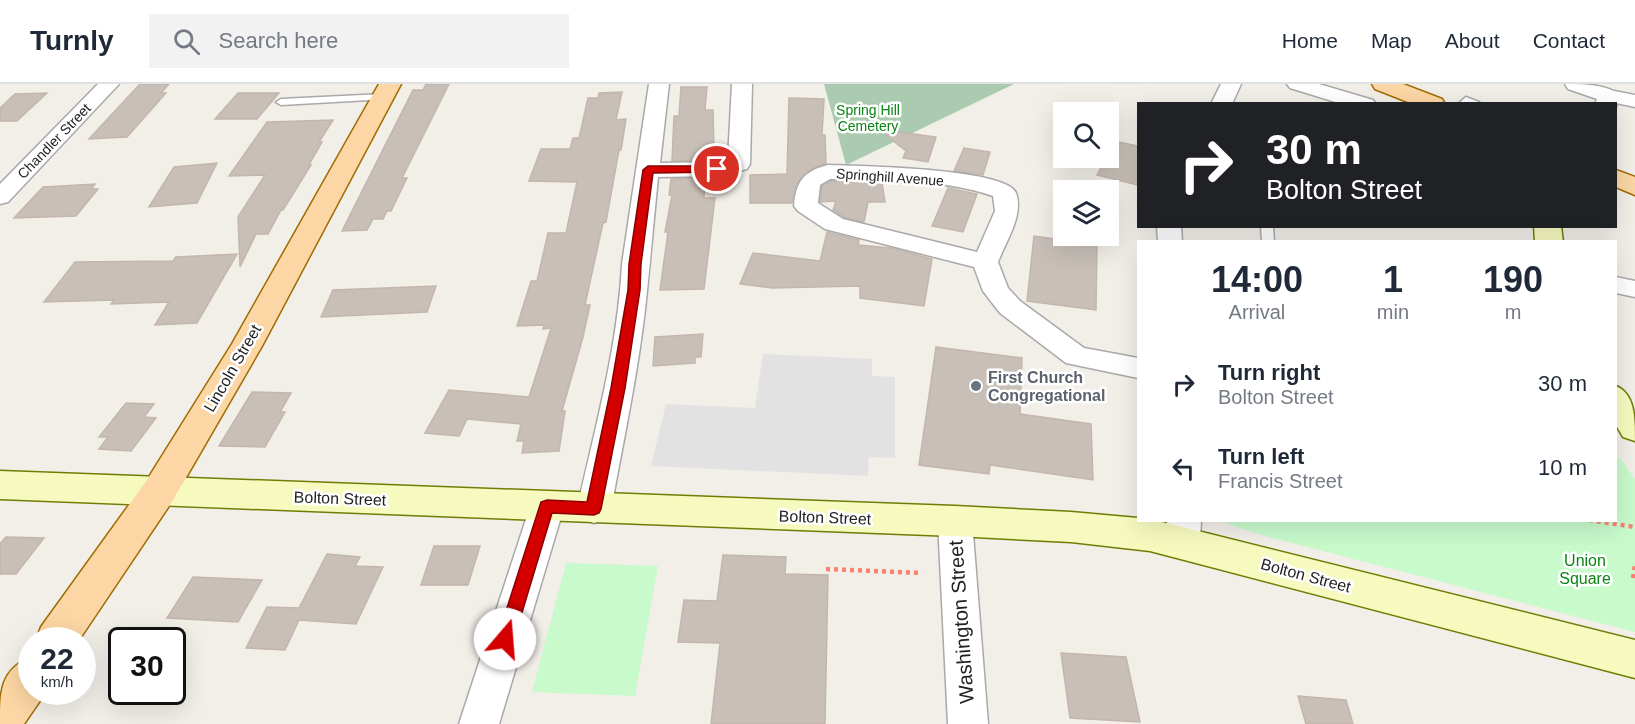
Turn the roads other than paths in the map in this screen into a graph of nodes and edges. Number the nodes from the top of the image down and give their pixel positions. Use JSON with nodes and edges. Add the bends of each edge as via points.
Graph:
{"nodes":[{"id":1,"x":109,"y":84,"type":"edge"},
{"id":2,"x":659,"y":84,"type":"edge"},
{"id":3,"x":742,"y":84,"type":"edge"},
{"id":4,"x":1231,"y":84,"type":"edge"},
{"id":5,"x":1297,"y":84,"type":"edge"},
{"id":6,"x":1383,"y":84,"type":"edge"},
{"id":7,"x":1576,"y":84,"type":"edge"},
{"id":8,"x":386,"y":91,"type":"edge"},
{"id":9,"x":1608,"y":100,"type":"edge"},
{"id":10,"x":1635,"y":101,"type":"edge"},
{"id":11,"x":281,"y":102,"type":"dead end"},
{"id":12,"x":1222,"y":102,"type":"edge"},
{"id":13,"x":1359,"y":102,"type":"edge"},
{"id":14,"x":1429,"y":102,"type":"edge"},
{"id":15,"x":648,"y":170,"type":"junction"},
{"id":16,"x":1617,"y":178,"type":"edge"},
{"id":17,"x":1635,"y":187,"type":"edge"},
{"id":18,"x":0,"y":197,"type":"edge"},
{"id":19,"x":985,"y":262,"type":"junction"},
{"id":20,"x":1617,"y":285,"type":"edge"},
{"id":21,"x":1635,"y":289,"type":"edge"},
{"id":22,"x":1137,"y":368,"type":"edge"},
{"id":23,"x":1617,"y":400,"type":"edge"},
{"id":24,"x":1635,"y":428,"type":"edge"},
{"id":25,"x":0,"y":485,"type":"edge"},
{"id":26,"x":160,"y":490,"type":"junction"},
{"id":27,"x":547,"y":507,"type":"junction"},
{"id":28,"x":594,"y":509,"type":"junction"},
{"id":29,"x":955,"y":521,"type":"junction"},
{"id":30,"x":1184,"y":531,"type":"edge"},
{"id":31,"x":65,"y":627,"type":"edge"},
{"id":32,"x":1635,"y":659,"type":"edge"},
{"id":33,"x":18,"y":696,"type":"edge"},
{"id":34,"x":0,"y":721,"type":"edge"},
{"id":35,"x":479,"y":724,"type":"edge"},
{"id":36,"x":968,"y":724,"type":"edge"}],
"edges":[{"from":1,"to":18,"type":"street","name":"Chandler Street"},
{"from":2,"to":15,"type":"street"},
{"from":3,"to":15,"type":"street","via":[[740,164],[717,169]]},
{"from":4,"to":12,"type":"street"},
{"from":5,"to":13,"type":"street"},
{"from":6,"to":14,"type":"main road"},
{"from":7,"to":9,"type":"street"},
{"from":8,"to":11,"type":"lane"},
{"from":8,"to":26,"type":"main road","name":"Lincoln Street","via":[[246,346]]},
{"from":9,"to":10,"type":"street"},
{"from":15,"to":28,"type":"street","via":[[634,290]]},
{"from":16,"to":17,"type":"main road"},
{"from":19,"to":19,"type":"street","name":"Springhill Avenue","via":[[834,224],[806,206],[809,182],[828,172],[930,178],[987,185],[1004,192],[1007,211]]},
{"from":19,"to":22,"type":"street","via":[[996,291],[1010,307],[1077,356]]},
{"from":20,"to":21,"type":"street"},
{"from":23,"to":24,"type":"main road"},
{"from":25,"to":26,"type":"main road","name":"Bolton Street"},
{"from":26,"to":27,"type":"main road","name":"Bolton Street"},
{"from":26,"to":31,"type":"main road","name":"Lincoln Street"},
{"from":27,"to":28,"type":"main road","name":"Bolton Street"},
{"from":27,"to":35,"type":"street"},
{"from":28,"to":29,"type":"main road","name":"Bolton Street"},
{"from":29,"to":30,"type":"main road","name":"Bolton Street","via":[[1150,535]]},
{"from":29,"to":36,"type":"street","name":"Washington Street"},
{"from":30,"to":32,"type":"main road","name":"Bolton Street"},
{"from":33,"to":34,"type":"main road"}]}
